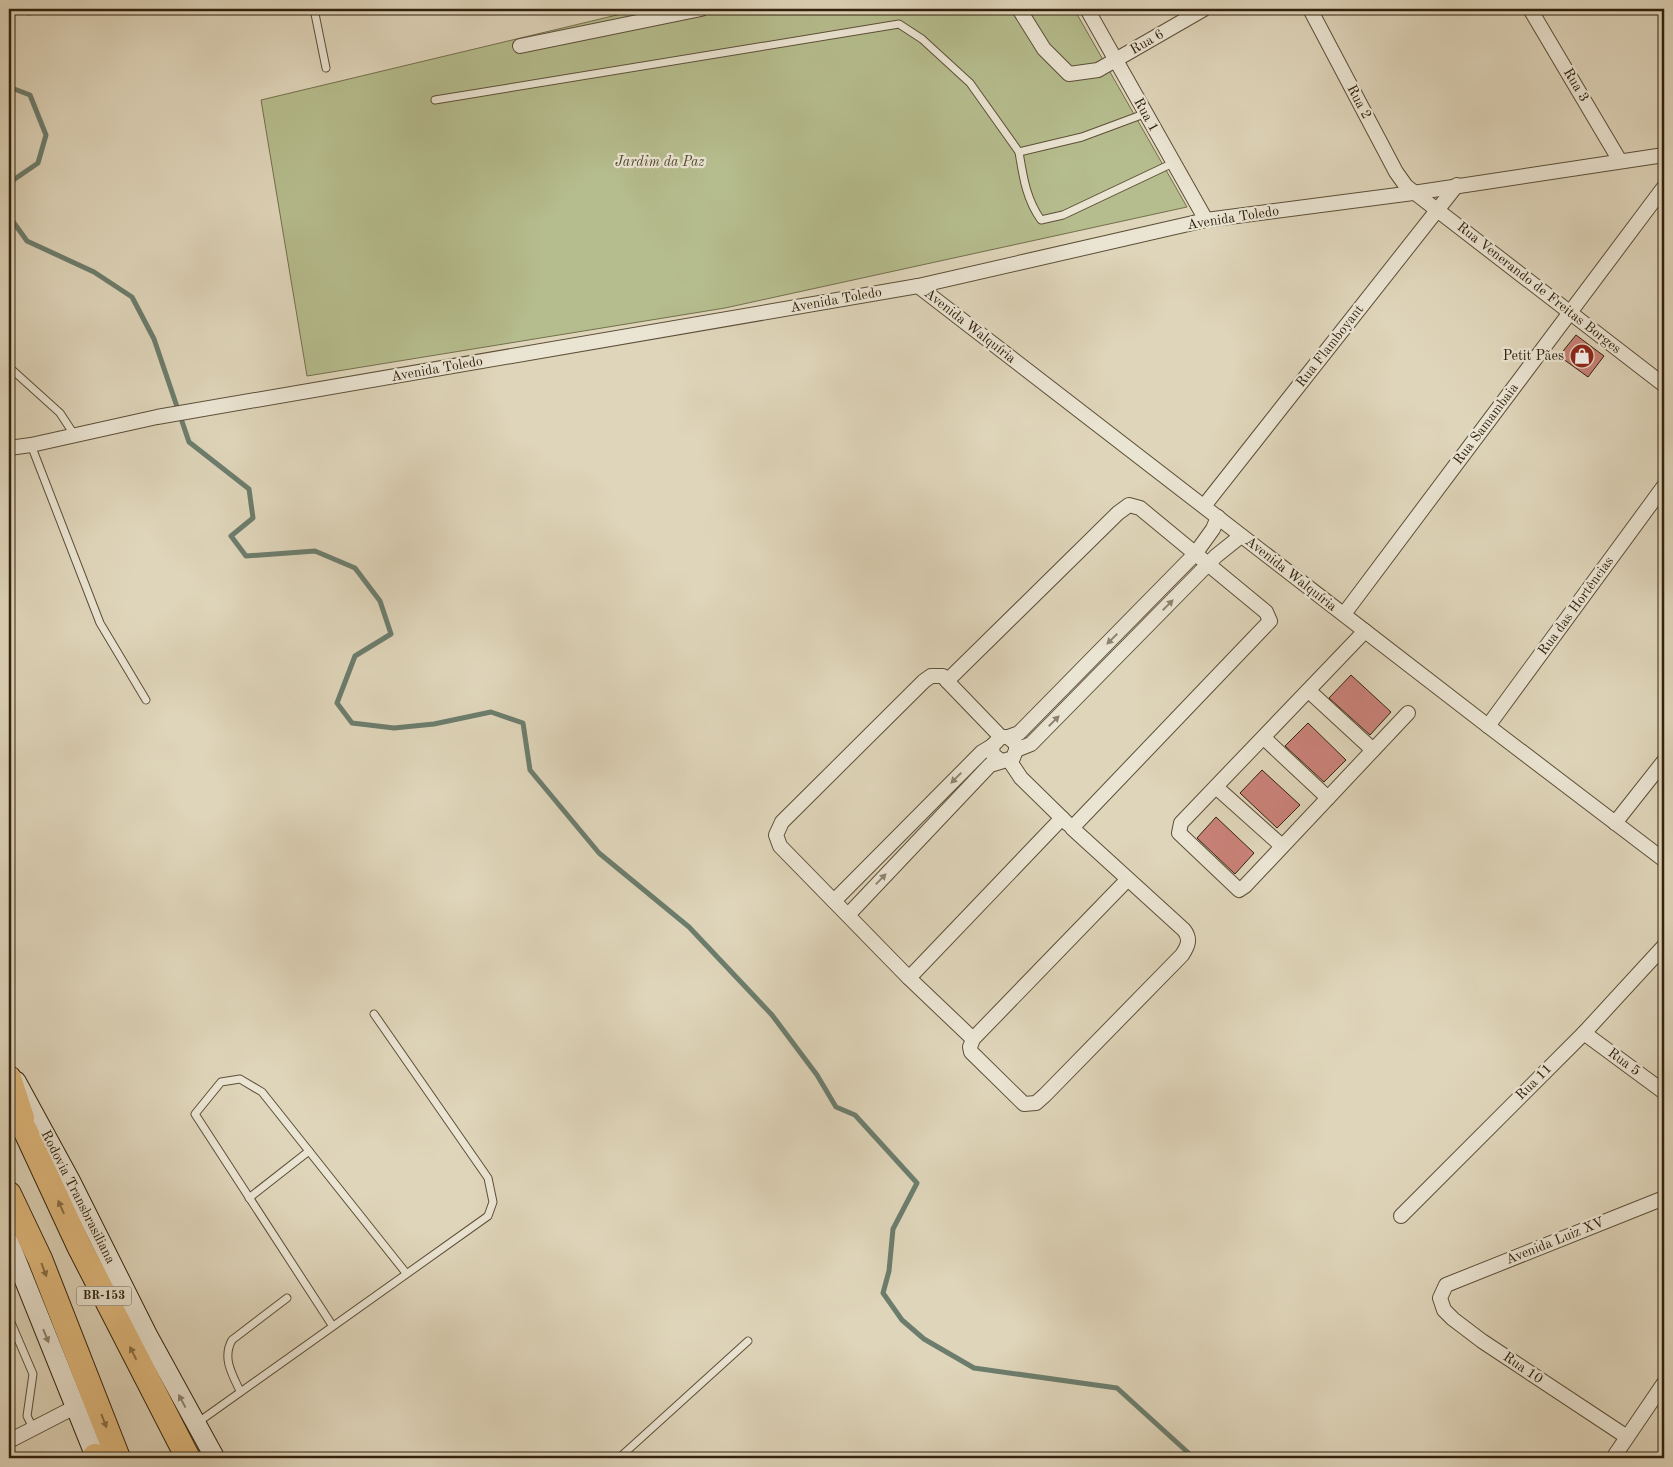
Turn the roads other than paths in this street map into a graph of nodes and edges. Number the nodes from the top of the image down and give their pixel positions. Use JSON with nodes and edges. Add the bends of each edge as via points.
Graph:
{"nodes":[{"id":1,"x":314,"y":9,"type":"edge"},
{"id":2,"x":701,"y":9,"type":"edge"},
{"id":3,"x":1019,"y":9,"type":"edge"},
{"id":4,"x":1087,"y":9,"type":"edge"},
{"id":5,"x":1204,"y":9,"type":"edge"},
{"id":6,"x":1310,"y":9,"type":"edge"},
{"id":7,"x":1530,"y":9,"type":"edge"},
{"id":8,"x":520,"y":46,"type":"dead end"},
{"id":9,"x":1117,"y":59,"type":"junction"},
{"id":10,"x":326,"y":68,"type":"dead end"},
{"id":11,"x":436,"y":100,"type":"dead end"},
{"id":12,"x":1144,"y":114,"type":"junction"},
{"id":13,"x":1019,"y":152,"type":"junction"},
{"id":14,"x":1664,"y":155,"type":"edge"},
{"id":15,"x":1620,"y":161,"type":"junction"},
{"id":16,"x":1173,"y":163,"type":"junction"},
{"id":17,"x":1457,"y":185,"type":"junction"},
{"id":18,"x":1664,"y":187,"type":"edge"},
{"id":19,"x":1413,"y":193,"type":"junction"},
{"id":20,"x":1438,"y":209,"type":"junction"},
{"id":21,"x":1206,"y":220,"type":"junction"},
{"id":22,"x":918,"y":286,"type":"junction"},
{"id":23,"x":1569,"y":313,"type":"junction"},
{"id":24,"x":9,"y":367,"type":"edge"},
{"id":25,"x":1664,"y":385,"type":"edge"},
{"id":26,"x":75,"y":436,"type":"junction"},
{"id":27,"x":31,"y":445,"type":"junction"},
{"id":28,"x":9,"y":448,"type":"edge"},
{"id":29,"x":1664,"y":486,"type":"edge"},
{"id":30,"x":1204,"y":506,"type":"junction"},
{"id":31,"x":1218,"y":517,"type":"junction"},
{"id":32,"x":1241,"y":536,"type":"junction"},
{"id":33,"x":1195,"y":554,"type":"junction"},
{"id":34,"x":1208,"y":565,"type":"junction"},
{"id":35,"x":1344,"y":614,"type":"junction"},
{"id":36,"x":1365,"y":631,"type":"junction"},
{"id":37,"x":947,"y":681,"type":"junction"},
{"id":38,"x":1309,"y":691,"type":"junction"},
{"id":39,"x":146,"y":700,"type":"dead end"},
{"id":40,"x":1408,"y":713,"type":"dead end"},
{"id":41,"x":1488,"y":726,"type":"junction"},
{"id":42,"x":1264,"y":738,"type":"junction"},
{"id":43,"x":1000,"y":740,"type":"junction"},
{"id":44,"x":1373,"y":750,"type":"junction"},
{"id":45,"x":1009,"y":757,"type":"junction"},
{"id":46,"x":1664,"y":761,"type":"edge"},
{"id":47,"x":1216,"y":787,"type":"junction"},
{"id":48,"x":1328,"y":798,"type":"junction"},
{"id":49,"x":1067,"y":823,"type":"junction"},
{"id":50,"x":1615,"y":823,"type":"junction"},
{"id":51,"x":1282,"y":846,"type":"junction"},
{"id":52,"x":1664,"y":860,"type":"edge"},
{"id":53,"x":1128,"y":879,"type":"junction"},
{"id":54,"x":834,"y":901,"type":"junction"},
{"id":55,"x":848,"y":914,"type":"junction"},
{"id":56,"x":1664,"y":946,"type":"edge"},
{"id":57,"x":909,"y":978,"type":"junction"},
{"id":58,"x":374,"y":1014,"type":"dead end"},
{"id":59,"x":1584,"y":1033,"type":"junction"},
{"id":60,"x":973,"y":1039,"type":"junction"},
{"id":61,"x":9,"y":1069,"type":"edge"},
{"id":62,"x":9,"y":1078,"type":"edge"},
{"id":63,"x":1664,"y":1092,"type":"edge"},
{"id":64,"x":9,"y":1104,"type":"edge"},
{"id":65,"x":26,"y":1132,"type":"junction"},
{"id":66,"x":309,"y":1151,"type":"junction"},
{"id":67,"x":9,"y":1194,"type":"edge"},
{"id":68,"x":249,"y":1198,"type":"junction"},
{"id":69,"x":1664,"y":1198,"type":"edge"},
{"id":70,"x":1400,"y":1216,"type":"dead end"},
{"id":71,"x":9,"y":1243,"type":"edge"},
{"id":72,"x":406,"y":1273,"type":"junction"},
{"id":73,"x":1446,"y":1285,"type":"joint"},
{"id":74,"x":286,"y":1298,"type":"dead end"},
{"id":75,"x":9,"y":1318,"type":"edge"},
{"id":76,"x":332,"y":1325,"type":"junction"},
{"id":77,"x":748,"y":1342,"type":"dead end"},
{"id":78,"x":1664,"y":1383,"type":"edge"},
{"id":79,"x":240,"y":1391,"type":"junction"},
{"id":80,"x":75,"y":1407,"type":"junction"},
{"id":81,"x":195,"y":1424,"type":"junction"},
{"id":82,"x":33,"y":1428,"type":"junction"},
{"id":83,"x":1627,"y":1438,"type":"junction"},
{"id":84,"x":9,"y":1441,"type":"edge"},
{"id":85,"x":102,"y":1458,"type":"edge"},
{"id":86,"x":188,"y":1458,"type":"edge"},
{"id":87,"x":215,"y":1458,"type":"edge"},
{"id":88,"x":619,"y":1458,"type":"edge"},
{"id":89,"x":1612,"y":1458,"type":"edge"}],
"edges":[{"from":1,"to":10,"type":"lane"},
{"from":2,"to":8,"type":"street"},
{"from":3,"to":9,"type":"street","name":"Rua 6","via":[[1044,49],[1068,74],[1098,70]]},
{"from":4,"to":9,"type":"street","name":"Rua 1"},
{"from":5,"to":9,"type":"street","name":"Rua 6"},
{"from":6,"to":19,"type":"street","name":"Rua 2","via":[[1396,172]]},
{"from":7,"to":15,"type":"street","name":"Rua 3"},
{"from":9,"to":12,"type":"street","name":"Rua 1"},
{"from":11,"to":13,"type":"lane","via":[[899,24],[922,40],[970,84]]},
{"from":12,"to":13,"type":"lane","via":[[1082,136]]},
{"from":12,"to":16,"type":"street","name":"Rua 1"},
{"from":13,"to":16,"type":"lane","via":[[1025,188],[1041,220],[1063,215]]},
{"from":14,"to":15,"type":"street","name":"Avenida Toledo"},
{"from":15,"to":17,"type":"street","name":"Avenida Toledo"},
{"from":16,"to":21,"type":"street","name":"Rua 1"},
{"from":17,"to":19,"type":"street","name":"Avenida Toledo"},
{"from":17,"to":20,"type":"street","name":"Rua Flamboyant"},
{"from":18,"to":23,"type":"street","name":"Rua Samambaia"},
{"from":19,"to":20,"type":"street","name":"Rua Venerando de Freitas Borges"},
{"from":19,"to":21,"type":"street","name":"Avenida Toledo"},
{"from":20,"to":23,"type":"street","name":"Rua Venerando de Freitas Borges"},
{"from":20,"to":30,"type":"street","name":"Rua Flamboyant"},
{"from":21,"to":22,"type":"street","name":"Avenida Toledo"},
{"from":22,"to":26,"type":"street","name":"Avenida Toledo","via":[[157,417]]},
{"from":22,"to":30,"type":"street","name":"Avenida Walquíria"},
{"from":23,"to":25,"type":"street","name":"Rua Venerando de Freitas Borges"},
{"from":23,"to":35,"type":"street","name":"Rua Samambaia"},
{"from":24,"to":26,"type":"lane","via":[[60,413]]},
{"from":26,"to":27,"type":"street","name":"Avenida Toledo"},
{"from":27,"to":28,"type":"street","name":"Avenida Toledo"},
{"from":27,"to":39,"type":"lane","via":[[100,623]]},
{"from":29,"to":41,"type":"street","name":"Rua das Hortências"},
{"from":30,"to":31,"type":"street","name":"Avenida Walquíria"},
{"from":31,"to":32,"type":"street","name":"Avenida Walquíria"},
{"from":31,"to":33,"type":"street"},
{"from":32,"to":34,"type":"street"},
{"from":32,"to":35,"type":"street","name":"Avenida Walquíria"},
{"from":33,"to":34,"type":"street"},
{"from":33,"to":37,"type":"street","via":[[1140,508],[1129,505]]},
{"from":33,"to":43,"type":"street","one_way":true,"via":[[1019,733]]},
{"from":45,"to":34,"type":"street","one_way":true,"via":[[1031,744]]},
{"from":34,"to":49,"type":"street","via":[[1266,612],[1270,622]]},
{"from":35,"to":36,"type":"street","name":"Avenida Walquíria"},
{"from":36,"to":38,"type":"street"},
{"from":36,"to":41,"type":"street","name":"Avenida Walquíria"},
{"from":37,"to":43,"type":"street"},
{"from":37,"to":54,"type":"street","via":[[943,676],[931,676],[924,681],[778,829],[776,835],[780,846]]},
{"from":38,"to":42,"type":"street"},
{"from":38,"to":44,"type":"street"},
{"from":40,"to":44,"type":"street"},
{"from":41,"to":50,"type":"street","name":"Avenida Walquíria"},
{"from":42,"to":47,"type":"street"},
{"from":42,"to":48,"type":"street"},
{"from":43,"to":45,"type":"street","via":[[1016,744]]},
{"from":43,"to":45,"type":"street","via":[[993,755]]},
{"from":43,"to":54,"type":"street","one_way":true,"via":[[982,752]]},
{"from":44,"to":48,"type":"street"},
{"from":45,"to":49,"type":"street","via":[[1021,778]]},
{"from":55,"to":45,"type":"street","one_way":true,"via":[[990,765]]},
{"from":46,"to":50,"type":"street"},
{"from":47,"to":51,"type":"street"},
{"from":47,"to":51,"type":"street","via":[[1181,823],[1179,833],[1239,890]]},
{"from":48,"to":51,"type":"street"},
{"from":49,"to":53,"type":"street"},
{"from":49,"to":57,"type":"street"},
{"from":50,"to":52,"type":"street","name":"Avenida Walquíria"},
{"from":53,"to":60,"type":"street"},
{"from":53,"to":60,"type":"street","via":[[1188,935],[1189,942],[1182,955],[1036,1103],[1024,1104],[971,1052]]},
{"from":54,"to":55,"type":"street"},
{"from":55,"to":57,"type":"street"},
{"from":56,"to":59,"type":"street","name":"Rua 11"},
{"from":57,"to":60,"type":"street"},
{"from":58,"to":72,"type":"lane","via":[[488,1178],[493,1202],[488,1216]]},
{"from":59,"to":63,"type":"street","name":"Rua 5"},
{"from":59,"to":70,"type":"street","name":"Rua 11"},
{"from":81,"to":61,"type":"main road","name":"Rodovia Transbrasiliana","one_way":true,"via":[[28,1099]]},
{"from":62,"to":65,"type":"highway"},
{"from":64,"to":65,"type":"highway","name":"Rodovia Transbrasiliana","number":"BR-153"},
{"from":86,"to":65,"type":"highway","name":"Rodovia Transbrasiliana","number":"BR-153","one_way":true,"via":[[78,1246]]},
{"from":66,"to":68,"type":"lane"},
{"from":66,"to":68,"type":"lane","via":[[262,1092],[240,1079],[221,1082],[195,1114]]},
{"from":66,"to":72,"type":"lane"},
{"from":67,"to":85,"type":"highway","number":"BR-153","one_way":true,"via":[[40,1259]]},
{"from":68,"to":76,"type":"lane"},
{"from":69,"to":73,"type":"street","name":"Avenida Luiz XV"},
{"from":71,"to":80,"type":"main road","one_way":true},
{"from":72,"to":76,"type":"lane"},
{"from":73,"to":83,"type":"street","name":"Rua 10","via":[[1440,1298],[1444,1310],[1453,1319]]},
{"from":74,"to":79,"type":"lane","via":[[232,1340],[227,1350],[229,1368]]},
{"from":75,"to":82,"type":"lane","via":[[33,1374],[27,1416]]},
{"from":76,"to":79,"type":"lane"},
{"from":77,"to":88,"type":"lane"},
{"from":78,"to":83,"type":"street"},
{"from":79,"to":81,"type":"lane"},
{"from":80,"to":82,"type":"street"},
{"from":80,"to":85,"type":"main road"},
{"from":81,"to":87,"type":"main road","name":"Rodovia Transbrasiliana"},
{"from":82,"to":84,"type":"street"},
{"from":83,"to":89,"type":"street"}]}
